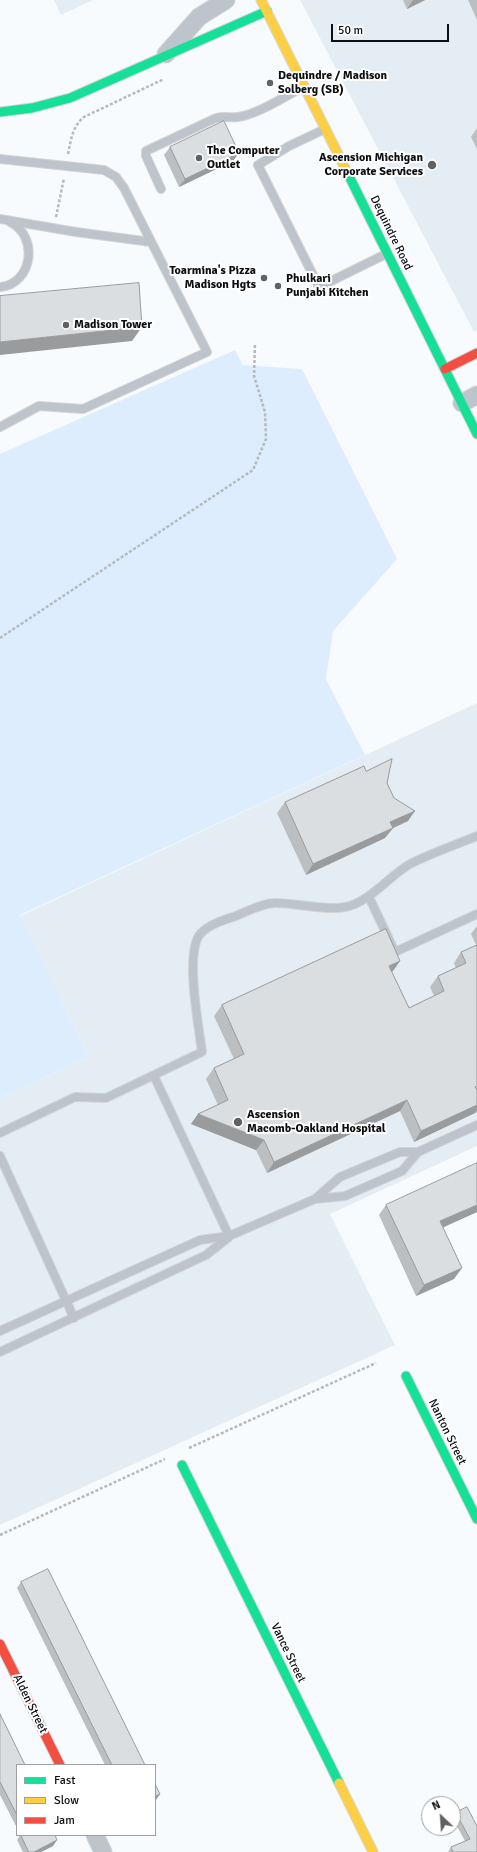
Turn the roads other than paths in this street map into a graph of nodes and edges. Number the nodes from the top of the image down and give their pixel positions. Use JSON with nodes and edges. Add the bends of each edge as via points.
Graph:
{"nodes":[{"id":1,"x":226,"y":0,"type":"edge"},
{"id":2,"x":262,"y":0,"type":"edge"},
{"id":3,"x":267,"y":11,"type":"junction"},
{"id":4,"x":164,"y":56,"type":"junction"},
{"id":5,"x":304,"y":86,"type":"junction"},
{"id":6,"x":0,"y":112,"type":"edge"},
{"id":7,"x":325,"y":128,"type":"junction"},
{"id":8,"x":0,"y":159,"type":"edge"},
{"id":9,"x":161,"y":189,"type":"dead end"},
{"id":10,"x":0,"y":219,"type":"edge"},
{"id":11,"x":151,"y":242,"type":"junction"},
{"id":12,"x":388,"y":253,"type":"junction"},
{"id":13,"x":0,"y":287,"type":"edge"},
{"id":14,"x":477,"y":353,"type":"edge"},
{"id":15,"x":445,"y":369,"type":"junction"},
{"id":16,"x":477,"y":395,"type":"edge"},
{"id":17,"x":462,"y":403,"type":"junction"},
{"id":18,"x":0,"y":427,"type":"edge"},
{"id":19,"x":477,"y":434,"type":"edge"},
{"id":20,"x":477,"y":836,"type":"edge"},
{"id":21,"x":369,"y":897,"type":"junction"},
{"id":22,"x":477,"y":914,"type":"edge"},
{"id":23,"x":154,"y":1076,"type":"junction"},
{"id":24,"x":477,"y":1125,"type":"edge"},
{"id":25,"x":0,"y":1133,"type":"edge"},
{"id":26,"x":418,"y":1152,"type":"junction"},
{"id":27,"x":0,"y":1156,"type":"edge"},
{"id":28,"x":315,"y":1199,"type":"junction"},
{"id":29,"x":229,"y":1236,"type":"junction"},
{"id":30,"x":66,"y":1301,"type":"junction"},
{"id":31,"x":74,"y":1318,"type":"junction"},
{"id":32,"x":0,"y":1331,"type":"edge"},
{"id":33,"x":0,"y":1352,"type":"edge"},
{"id":34,"x":406,"y":1376,"type":"dead end"},
{"id":35,"x":182,"y":1465,"type":"dead end"},
{"id":36,"x":477,"y":1519,"type":"edge"},
{"id":37,"x":0,"y":1644,"type":"edge"},
{"id":38,"x":60,"y":1764,"type":"edge"},
{"id":39,"x":95,"y":1836,"type":"edge"},
{"id":40,"x":103,"y":1852,"type":"edge"},
{"id":41,"x":373,"y":1852,"type":"edge"}],
"edges":[{"from":1,"to":4,"type":"street","via":[[199,17]]},
{"from":2,"to":3,"type":"street","name":"Dequindre Road"},
{"from":3,"to":4,"type":"street"},
{"from":3,"to":5,"type":"street","name":"Dequindre Road"},
{"from":4,"to":6,"type":"street","via":[[70,98],[32,108]]},
{"from":5,"to":7,"type":"street","name":"Dequindre Road"},
{"from":5,"to":9,"type":"lane","via":[[249,114],[216,118],[146,151]]},
{"from":7,"to":12,"type":"street","name":"Dequindre Road"},
{"from":7,"to":12,"type":"lane","via":[[258,165],[319,287]]},
{"from":8,"to":11,"type":"lane","via":[[104,170],[116,177],[124,188]]},
{"from":10,"to":11,"type":"lane"},
{"from":10,"to":13,"type":"lane","via":[[22,230],[30,252],[28,264],[22,274],[14,282]]},
{"from":11,"to":18,"type":"lane","via":[[208,352],[83,409],[39,406]]},
{"from":12,"to":15,"type":"street","name":"Dequindre Road"},
{"from":14,"to":15,"type":"street"},
{"from":15,"to":17,"type":"street","name":"Dequindre Road"},
{"from":16,"to":17,"type":"street"},
{"from":17,"to":19,"type":"street","name":"Dequindre Road"},
{"from":20,"to":21,"type":"lane","via":[[410,864],[393,875]]},
{"from":21,"to":22,"type":"lane","via":[[395,952]]},
{"from":21,"to":23,"type":"lane","via":[[346,907],[273,903],[215,923],[200,934],[194,953],[193,983],[202,1052]]},
{"from":23,"to":25,"type":"lane","via":[[106,1098],[75,1098]]},
{"from":23,"to":29,"type":"lane"},
{"from":24,"to":26,"type":"lane"},
{"from":26,"to":28,"type":"lane","via":[[400,1152],[340,1177]]},
{"from":26,"to":28,"type":"lane","via":[[402,1171],[345,1196]]},
{"from":27,"to":30,"type":"lane"},
{"from":28,"to":29,"type":"lane"},
{"from":29,"to":30,"type":"lane","via":[[200,1240]]},
{"from":29,"to":31,"type":"lane","via":[[206,1255]]},
{"from":30,"to":31,"type":"lane"},
{"from":30,"to":32,"type":"lane"},
{"from":31,"to":33,"type":"lane"},
{"from":34,"to":36,"type":"street","name":"Nanton Street"},
{"from":35,"to":41,"type":"street","name":"Vance Street"},
{"from":37,"to":38,"type":"street","name":"Alden Street"},
{"from":39,"to":40,"type":"street"}]}
